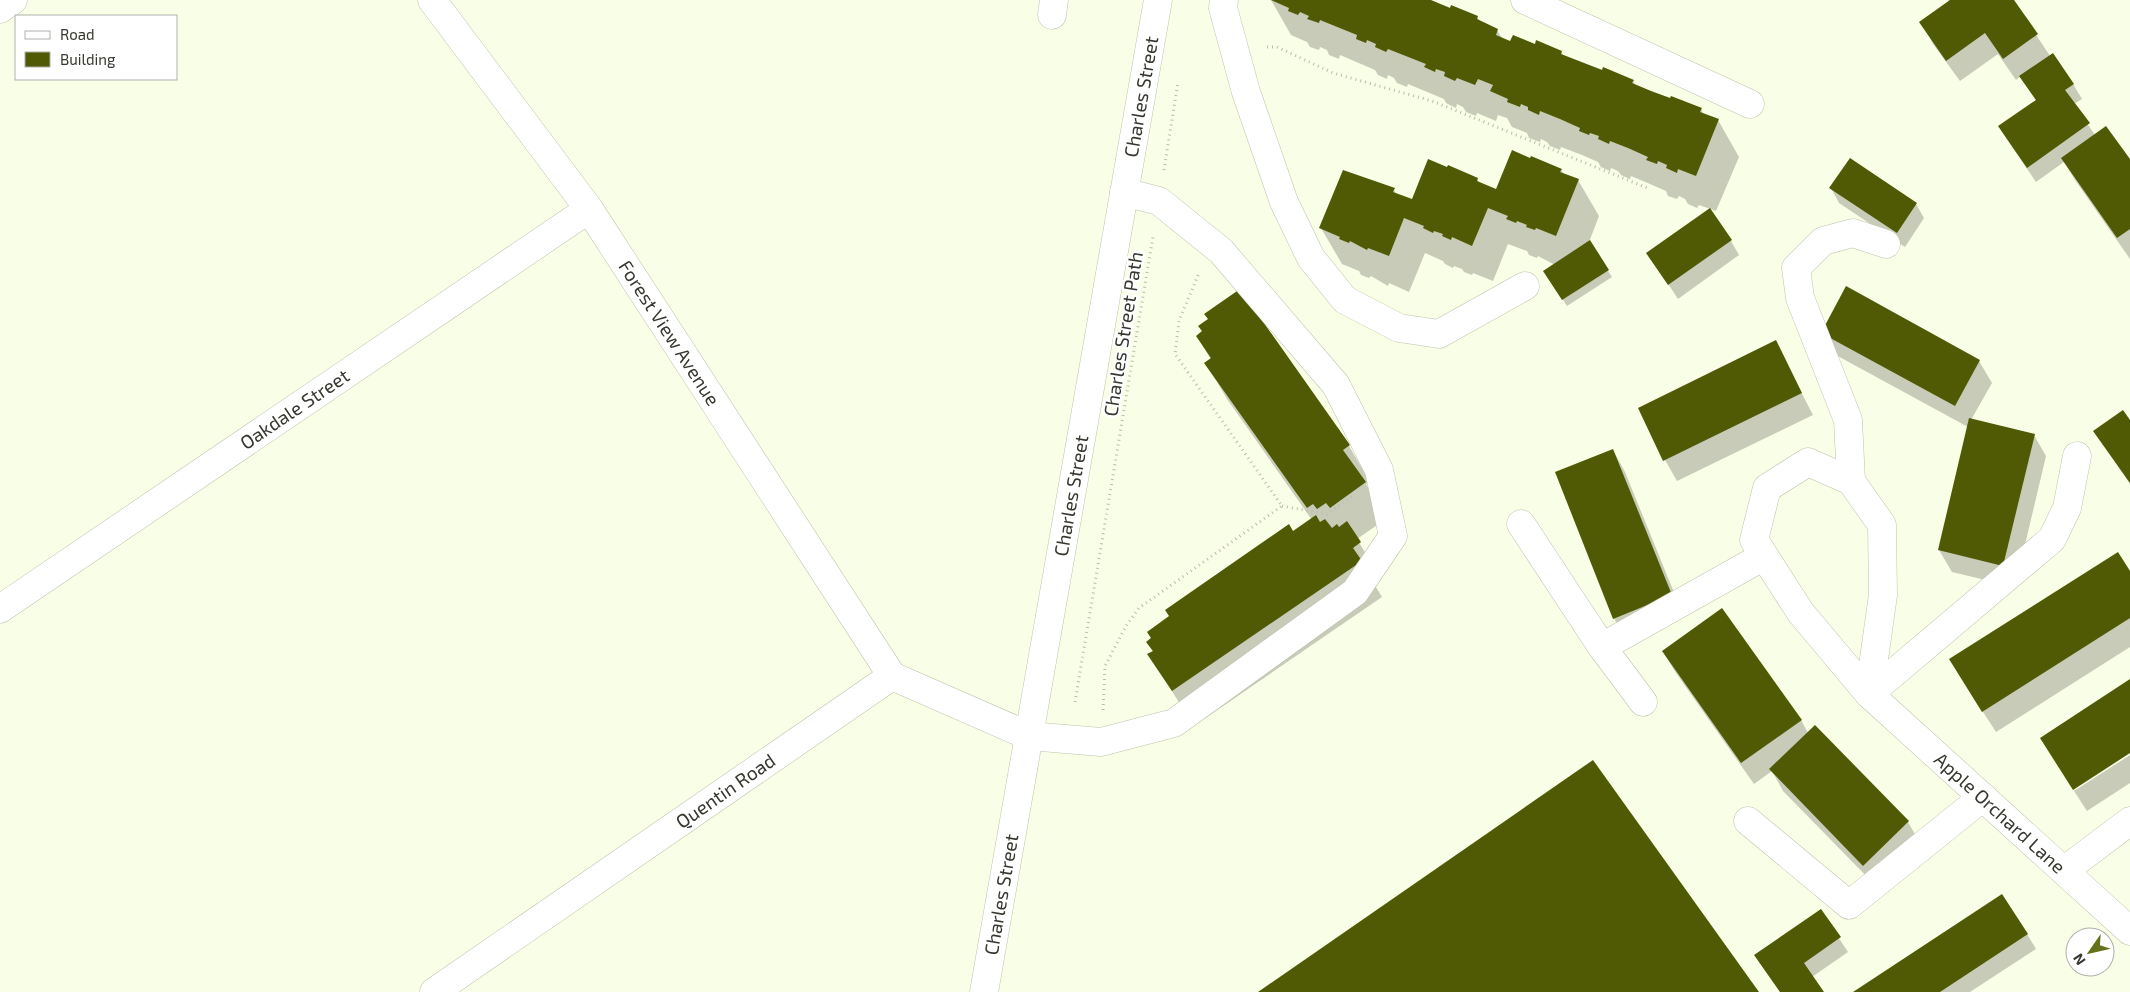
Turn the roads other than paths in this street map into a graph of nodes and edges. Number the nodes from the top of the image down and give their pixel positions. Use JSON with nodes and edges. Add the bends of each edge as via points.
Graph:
{"nodes":[{"id":1,"x":13,"y":0,"type":"edge"},
{"id":2,"x":432,"y":0,"type":"edge"},
{"id":3,"x":1158,"y":0,"type":"edge"},
{"id":4,"x":1224,"y":0,"type":"edge"},
{"id":5,"x":1525,"y":0,"type":"edge"},
{"id":6,"x":0,"y":9,"type":"edge"},
{"id":7,"x":1750,"y":104,"type":"dead end"},
{"id":8,"x":1124,"y":192,"type":"junction"},
{"id":9,"x":589,"y":209,"type":"junction"},
{"id":10,"x":1886,"y":244,"type":"dead end"},
{"id":11,"x":1525,"y":286,"type":"dead end"},
{"id":12,"x":2077,"y":456,"type":"dead end"},
{"id":13,"x":1851,"y":481,"type":"junction"},
{"id":14,"x":1521,"y":524,"type":"dead end"},
{"id":15,"x":1764,"y":556,"type":"junction"},
{"id":16,"x":0,"y":609,"type":"edge"},
{"id":17,"x":1602,"y":647,"type":"junction"},
{"id":18,"x":892,"y":676,"type":"junction"},
{"id":19,"x":1869,"y":694,"type":"junction"},
{"id":20,"x":1643,"y":702,"type":"dead end"},
{"id":21,"x":1029,"y":736,"type":"junction"},
{"id":22,"x":1983,"y":797,"type":"junction"},
{"id":23,"x":2130,"y":820,"type":"edge"},
{"id":24,"x":1748,"y":821,"type":"dead end"},
{"id":25,"x":2065,"y":870,"type":"junction"},
{"id":26,"x":2130,"y":931,"type":"edge"},
{"id":27,"x":434,"y":992,"type":"edge"},
{"id":28,"x":984,"y":992,"type":"edge"}],
"edges":[{"from":1,"to":6,"type":"street"},
{"from":2,"to":9,"type":"street","name":"Forest View Avenue"},
{"from":3,"to":8,"type":"street","name":"Charles Street"},
{"from":4,"to":11,"type":"street","via":[[1246,92],[1284,202],[1311,258],[1345,300],[1398,328],[1439,334]]},
{"from":5,"to":7,"type":"street"},
{"from":8,"to":21,"type":"street","name":"Charles Street"},
{"from":8,"to":21,"type":"street","via":[[1159,201],[1221,251],[1336,385],[1380,477],[1393,536],[1355,592],[1174,723],[1101,742]]},
{"from":9,"to":16,"type":"street","name":"Oakdale Street"},
{"from":9,"to":18,"type":"street","name":"Forest View Avenue"},
{"from":10,"to":13,"type":"street","via":[[1853,233],[1823,241],[1796,268],[1800,298],[1848,420]]},
{"from":12,"to":19,"type":"street","via":[[2067,508],[2052,538]]},
{"from":13,"to":15,"type":"street","name":"Apple Orchard Lane","via":[[1808,462],[1767,488],[1754,540]]},
{"from":13,"to":19,"type":"street","via":[[1882,525],[1883,595]]},
{"from":14,"to":17,"type":"street"},
{"from":15,"to":17,"type":"street"},
{"from":15,"to":19,"type":"street","name":"Apple Orchard Lane","via":[[1801,613]]},
{"from":17,"to":20,"type":"street"},
{"from":18,"to":21,"type":"street"},
{"from":18,"to":27,"type":"street","name":"Quentin Road"},
{"from":19,"to":22,"type":"street","name":"Apple Orchard Lane"},
{"from":21,"to":28,"type":"street","name":"Charles Street"},
{"from":22,"to":24,"type":"street","via":[[1849,905]]},
{"from":22,"to":25,"type":"street","name":"Apple Orchard Lane"},
{"from":23,"to":25,"type":"street"},
{"from":25,"to":26,"type":"street","name":"Apple Orchard Lane"}]}
